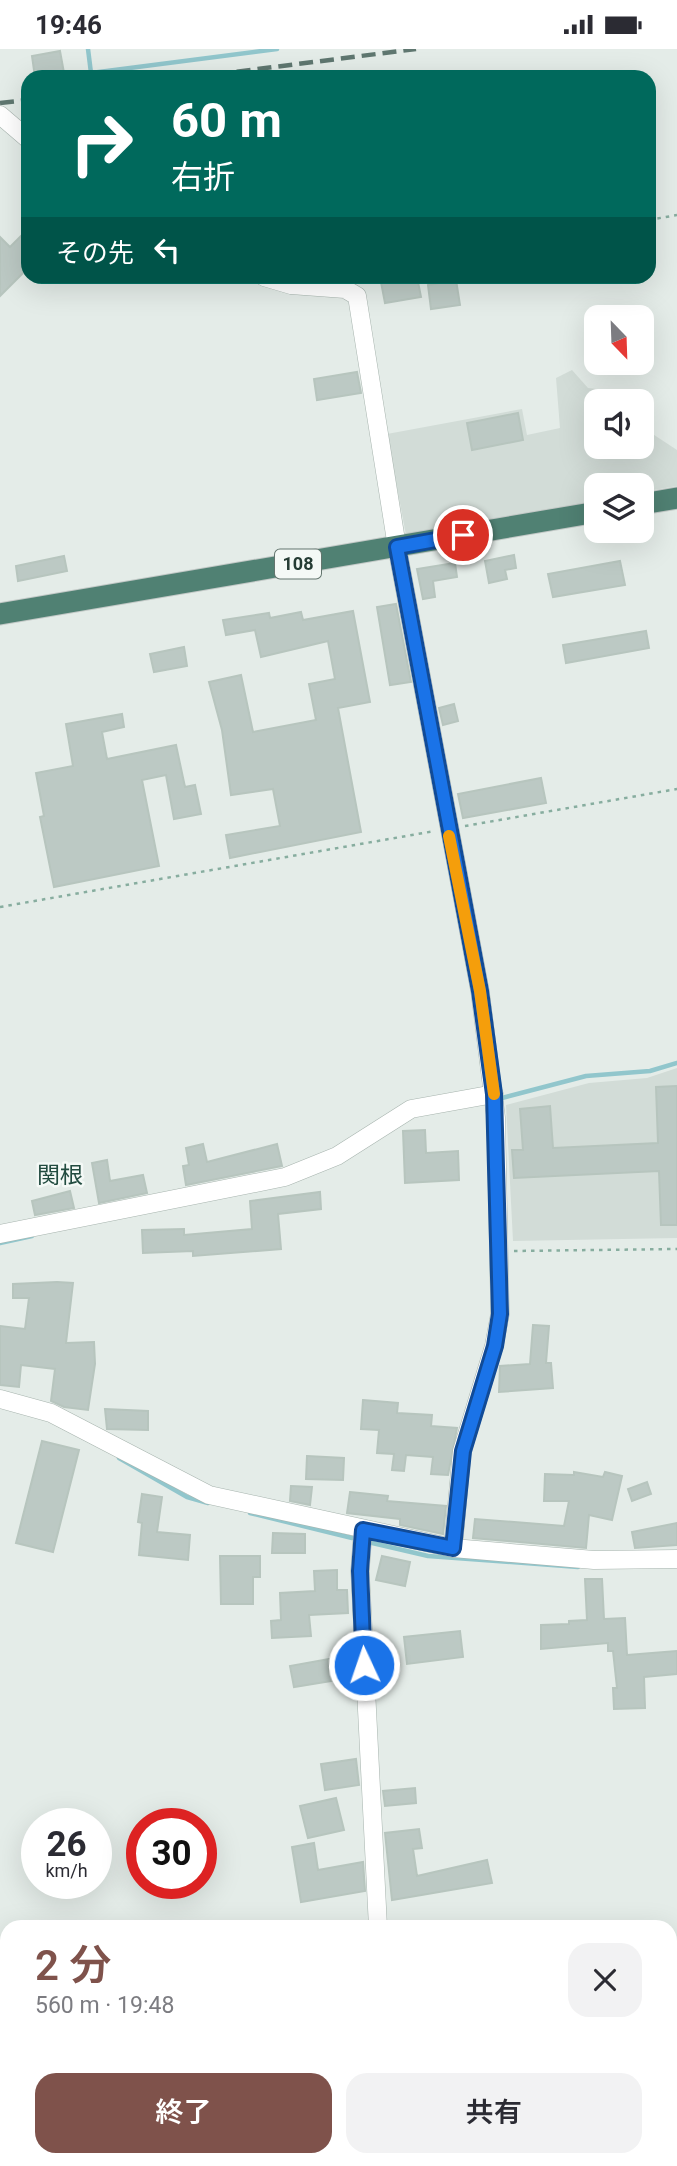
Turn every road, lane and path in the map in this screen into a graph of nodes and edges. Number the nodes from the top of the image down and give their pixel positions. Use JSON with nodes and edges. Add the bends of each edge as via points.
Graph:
{"nodes":[{"id":1,"x":0,"y":115,"type":"edge"},
{"id":2,"x":21,"y":133,"type":"edge"},
{"id":3,"x":677,"y":215,"type":"edge"},
{"id":4,"x":656,"y":219,"type":"edge"},
{"id":5,"x":288,"y":284,"type":"edge"},
{"id":6,"x":357,"y":284,"type":"edge"},
{"id":7,"x":677,"y":498,"type":"edge"},
{"id":8,"x":654,"y":503,"type":"edge"},
{"id":9,"x":584,"y":514,"type":"edge"},
{"id":10,"x":397,"y":547,"type":"junction"},
{"id":11,"x":0,"y":614,"type":"edge"},
{"id":12,"x":677,"y":789,"type":"edge"},
{"id":13,"x":448,"y":829,"type":"junction"},
{"id":14,"x":0,"y":907,"type":"edge"},
{"id":15,"x":494,"y":1094,"type":"junction"},
{"id":16,"x":0,"y":1234,"type":"edge"},
{"id":17,"x":677,"y":1249,"type":"edge"},
{"id":18,"x":500,"y":1251,"type":"junction"},
{"id":19,"x":0,"y":1399,"type":"edge"},
{"id":20,"x":363,"y":1530,"type":"junction"},
{"id":21,"x":453,"y":1548,"type":"junction"},
{"id":22,"x":677,"y":1559,"type":"edge"},
{"id":23,"x":378,"y":1920,"type":"edge"}],
"edges":[{"from":1,"to":2,"type":"street"},
{"from":3,"to":4,"type":"path"},
{"from":5,"to":6,"type":"street"},
{"from":6,"to":10,"type":"street"},
{"from":7,"to":8,"type":"highway"},
{"from":9,"to":10,"type":"highway","number":"108"},
{"from":10,"to":11,"type":"highway","number":"108"},
{"from":10,"to":13,"type":"street"},
{"from":12,"to":13,"type":"path"},
{"from":13,"to":14,"type":"path"},
{"from":13,"to":15,"type":"street","via":[[480,991]]},
{"from":15,"to":16,"type":"street","via":[[411,1109],[337,1156],[285,1177]]},
{"from":15,"to":18,"type":"street"},
{"from":17,"to":18,"type":"path"},
{"from":18,"to":21,"type":"street","via":[[495,1346],[463,1451]]},
{"from":19,"to":20,"type":"street","via":[[51,1413],[209,1495]]},
{"from":20,"to":21,"type":"street"},
{"from":20,"to":23,"type":"street","via":[[360,1571]]},
{"from":21,"to":22,"type":"street","via":[[594,1560]]}]}
